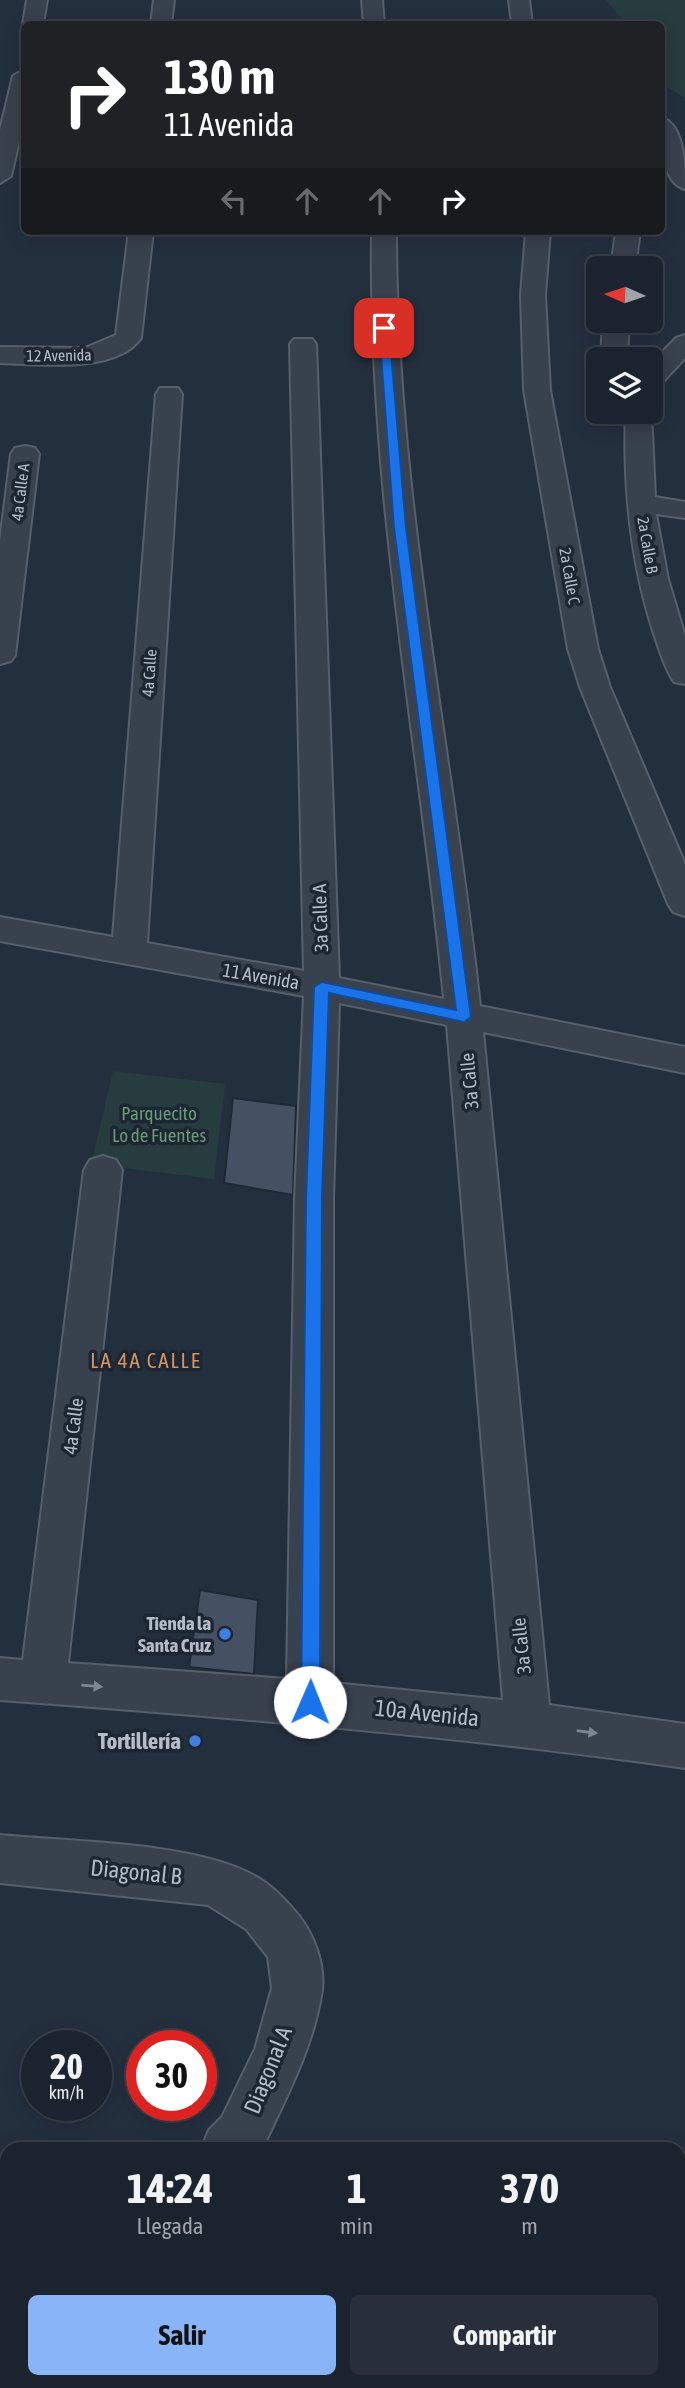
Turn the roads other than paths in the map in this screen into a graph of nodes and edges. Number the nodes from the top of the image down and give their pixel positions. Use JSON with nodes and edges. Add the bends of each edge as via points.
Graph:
{"nodes":[{"id":1,"x":37,"y":0,"type":"edge"},
{"id":2,"x":164,"y":0,"type":"edge"},
{"id":3,"x":372,"y":0,"type":"edge"},
{"id":4,"x":519,"y":0,"type":"edge"},
{"id":5,"x":34,"y":21,"type":"edge"},
{"id":6,"x":161,"y":21,"type":"edge"},
{"id":7,"x":374,"y":21,"type":"edge"},
{"id":8,"x":522,"y":21,"type":"edge"},
{"id":9,"x":21,"y":109,"type":"edge"},
{"id":10,"x":665,"y":132,"type":"edge"},
{"id":11,"x":0,"y":176,"type":"edge"},
{"id":12,"x":685,"y":182,"type":"edge"},
{"id":13,"x":141,"y":235,"type":"edge"},
{"id":14,"x":384,"y":235,"type":"edge"},
{"id":15,"x":538,"y":235,"type":"edge"},
{"id":16,"x":627,"y":235,"type":"edge"},
{"id":17,"x":625,"y":256,"type":"edge"},
{"id":18,"x":685,"y":342,"type":"edge"},
{"id":19,"x":303,"y":344,"type":"dead end"},
{"id":20,"x":0,"y":355,"type":"edge"},
{"id":21,"x":663,"y":366,"type":"edge"},
{"id":22,"x":169,"y":394,"type":"dead end"},
{"id":23,"x":638,"y":424,"type":"edge"},
{"id":24,"x":25,"y":454,"type":"dead end"},
{"id":25,"x":641,"y":504,"type":"junction"},
{"id":26,"x":685,"y":510,"type":"edge"},
{"id":27,"x":0,"y":655,"type":"edge"},
{"id":28,"x":685,"y":675,"type":"edge"},
{"id":29,"x":685,"y":904,"type":"edge"},
{"id":30,"x":0,"y":929,"type":"edge"},
{"id":31,"x":129,"y":953,"type":"junction"},
{"id":32,"x":322,"y":987,"type":"junction"},
{"id":33,"x":464,"y":1017,"type":"junction"},
{"id":34,"x":685,"y":1060,"type":"edge"},
{"id":35,"x":103,"y":1170,"type":"dead end"},
{"id":36,"x":22,"y":1680,"type":"edge"},
{"id":37,"x":310,"y":1702,"type":"junction"},
{"id":38,"x":528,"y":1724,"type":"junction"},
{"id":39,"x":685,"y":1746,"type":"edge"},
{"id":40,"x":0,"y":1859,"type":"edge"},
{"id":41,"x":264,"y":1912,"type":"joint"},
{"id":42,"x":235,"y":2142,"type":"edge"}],
"edges":[{"from":1,"to":5,"type":"street"},
{"from":2,"to":6,"type":"street"},
{"from":3,"to":7,"type":"street"},
{"from":4,"to":8,"type":"street"},
{"from":9,"to":11,"type":"street"},
{"from":10,"to":12,"type":"street"},
{"from":13,"to":20,"type":"street","name":"12 Avenida","via":[[128,338],[117,349],[94,355]]},
{"from":14,"to":33,"type":"street","name":"3a Calle","via":[[385,372],[400,528]]},
{"from":15,"to":29,"type":"street","name":"2a Calle C","via":[[533,295],[537,390],[583,649],[594,687]]},
{"from":16,"to":17,"type":"street"},
{"from":18,"to":21,"type":"street"},
{"from":19,"to":32,"type":"street","name":"3a Calle A"},
{"from":22,"to":31,"type":"street","name":"4a Calle"},
{"from":23,"to":25,"type":"street","name":"2a Calle B","via":[[636,467]]},
{"from":24,"to":27,"type":"street","name":"4a Calle A"},
{"from":25,"to":26,"type":"street"},
{"from":25,"to":28,"type":"street","name":"2a Calle B","via":[[659,603]]},
{"from":30,"to":31,"type":"street","name":"11 Avenida"},
{"from":31,"to":32,"type":"street","name":"11 Avenida"},
{"from":32,"to":33,"type":"street","name":"11 Avenida"},
{"from":32,"to":37,"type":"street","name":"3a Calle A","via":[[314,1198]]},
{"from":33,"to":34,"type":"street","name":"11 Avenida"},
{"from":33,"to":38,"type":"street","name":"3a Calle"},
{"from":35,"to":36,"type":"street","name":"4a Calle"},
{"from":36,"to":37,"type":"street","name":"10a Avenida","one_way":true},
{"from":37,"to":38,"type":"street","name":"10a Avenida"},
{"from":38,"to":39,"type":"street","name":"10a Avenida","one_way":true},
{"from":40,"to":41,"type":"street","name":"Diagonal B","via":[[208,1881],[235,1891]]},
{"from":41,"to":42,"type":"street","name":"Diagonal A","via":[[292,1947],[297,1987],[279,2055]]}]}
